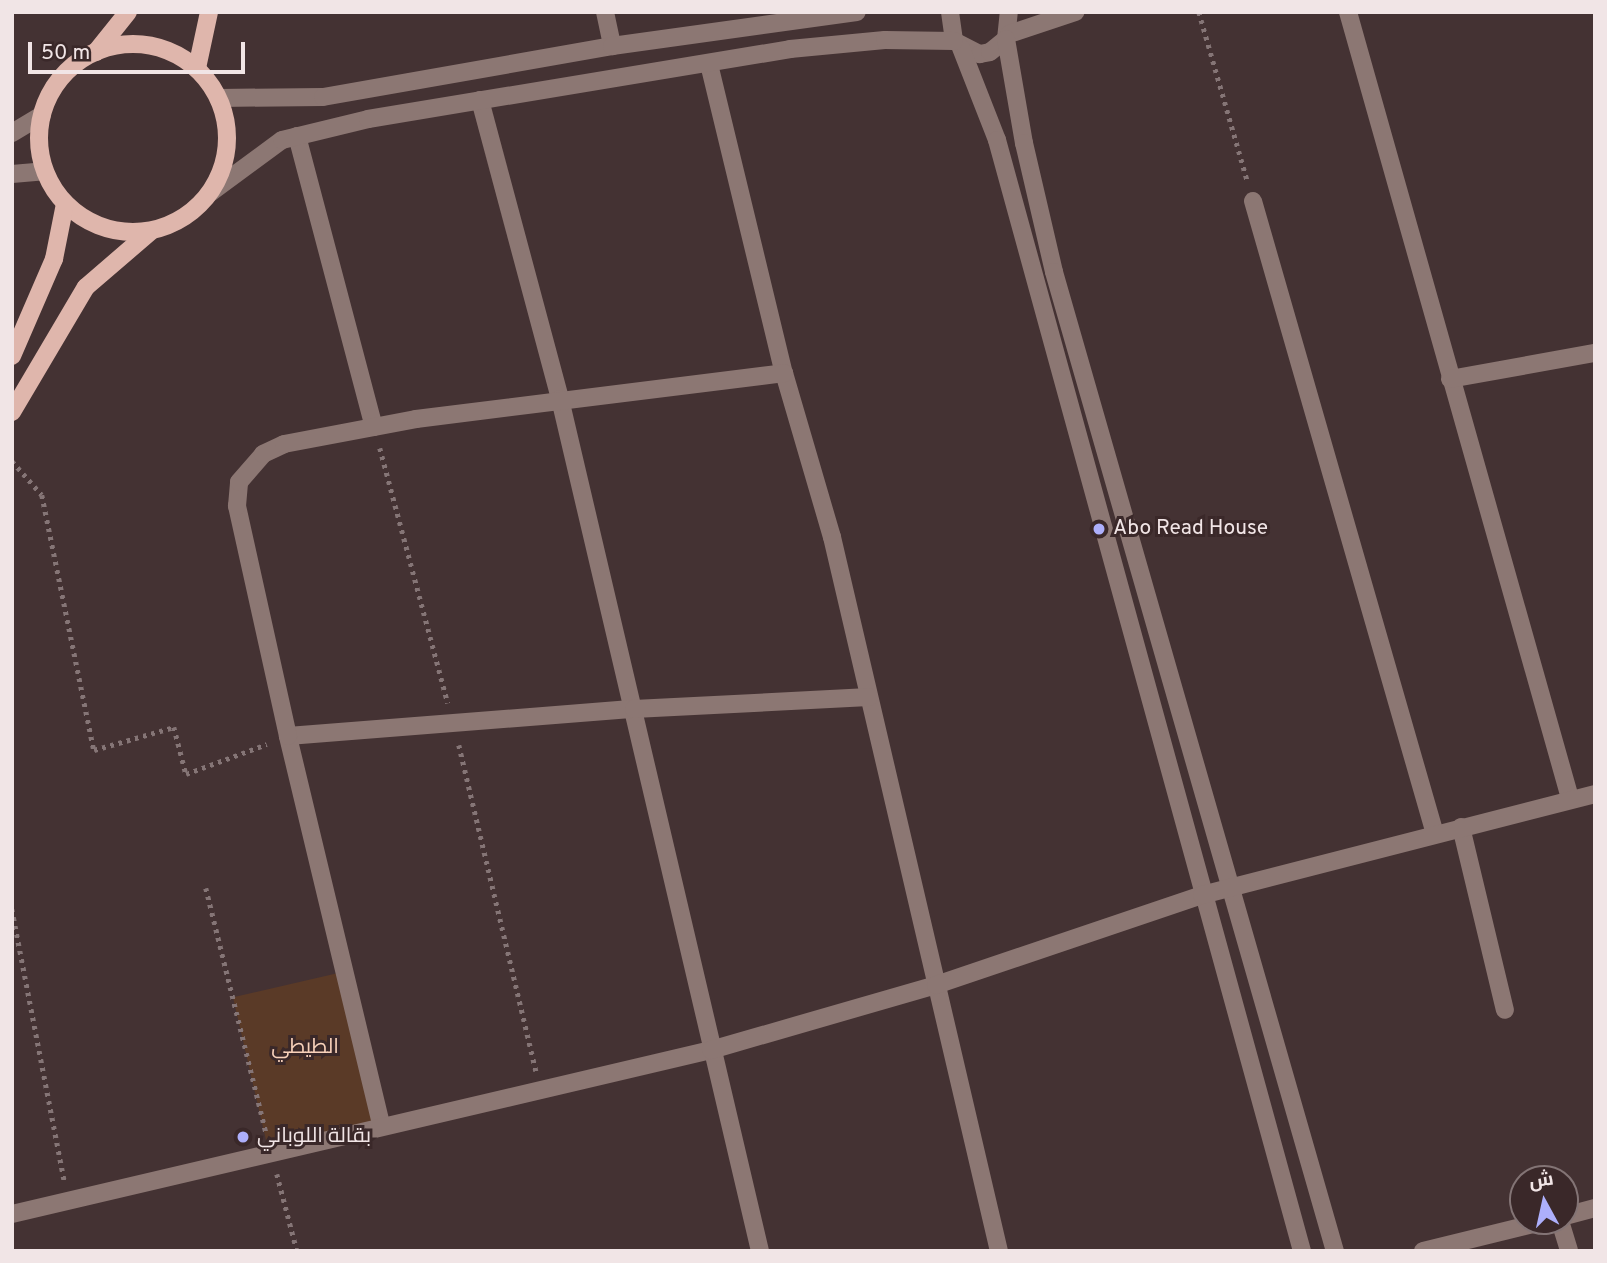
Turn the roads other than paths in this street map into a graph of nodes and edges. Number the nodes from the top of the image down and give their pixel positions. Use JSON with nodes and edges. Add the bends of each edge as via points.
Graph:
{"nodes":[{"id":1,"x":128,"y":12,"type":"edge"},
{"id":2,"x":209,"y":12,"type":"edge"},
{"id":3,"x":605,"y":12,"type":"edge"},
{"id":4,"x":857,"y":12,"type":"edge"},
{"id":5,"x":950,"y":12,"type":"edge"},
{"id":6,"x":1009,"y":12,"type":"edge"},
{"id":7,"x":1075,"y":12,"type":"edge"},
{"id":8,"x":1348,"y":12,"type":"edge"},
{"id":9,"x":1007,"y":37,"type":"junction"},
{"id":10,"x":957,"y":44,"type":"junction"},
{"id":11,"x":612,"y":46,"type":"junction"},
{"id":12,"x":96,"y":52,"type":"junction"},
{"id":13,"x":709,"y":64,"type":"junction"},
{"id":14,"x":197,"y":68,"type":"junction"},
{"id":15,"x":219,"y":97,"type":"junction"},
{"id":16,"x":480,"y":100,"type":"junction"},
{"id":17,"x":42,"y":115,"type":"junction"},
{"id":18,"x":12,"y":133,"type":"edge"},
{"id":19,"x":297,"y":136,"type":"junction"},
{"id":20,"x":44,"y":170,"type":"junction"},
{"id":21,"x":12,"y":174,"type":"edge"},
{"id":22,"x":210,"y":193,"type":"junction"},
{"id":23,"x":1253,"y":201,"type":"road end"},
{"id":24,"x":65,"y":204,"type":"junction"},
{"id":25,"x":151,"y":231,"type":"junction"},
{"id":26,"x":1595,"y":353,"type":"edge"},
{"id":27,"x":12,"y":356,"type":"edge"},
{"id":28,"x":784,"y":373,"type":"junction"},
{"id":29,"x":1450,"y":379,"type":"junction"},
{"id":30,"x":560,"y":399,"type":"junction"},
{"id":31,"x":12,"y":412,"type":"edge"},
{"id":32,"x":374,"y":427,"type":"junction"},
{"id":33,"x":869,"y":697,"type":"junction"},
{"id":34,"x":634,"y":709,"type":"junction"},
{"id":35,"x":288,"y":736,"type":"junction"},
{"id":36,"x":1595,"y":794,"type":"edge"},
{"id":37,"x":1570,"y":798,"type":"junction"},
{"id":38,"x":1461,"y":827,"type":"junction"},
{"id":39,"x":1435,"y":834,"type":"junction"},
{"id":40,"x":1229,"y":889,"type":"junction"},
{"id":41,"x":1202,"y":895,"type":"junction"},
{"id":42,"x":936,"y":985,"type":"junction"},
{"id":43,"x":1505,"y":1010,"type":"dead end"},
{"id":44,"x":711,"y":1050,"type":"junction"},
{"id":45,"x":381,"y":1124,"type":"junction"},
{"id":46,"x":12,"y":1214,"type":"edge"},
{"id":47,"x":1509,"y":1230,"type":"edge"},
{"id":48,"x":760,"y":1251,"type":"edge"},
{"id":49,"x":999,"y":1251,"type":"edge"},
{"id":50,"x":1301,"y":1251,"type":"edge"},
{"id":51,"x":1335,"y":1251,"type":"edge"},
{"id":52,"x":1423,"y":1251,"type":"edge"}],
"edges":[{"from":1,"to":12,"type":"main road"},
{"from":2,"to":14,"type":"main road"},
{"from":3,"to":11,"type":"street"},
{"from":4,"to":11,"type":"street"},
{"from":5,"to":10,"type":"street","via":[[949,30]]},
{"from":6,"to":9,"type":"street"},
{"from":7,"to":9,"type":"street"},
{"from":8,"to":29,"type":"street"},
{"from":9,"to":10,"type":"street","via":[[990,52]]},
{"from":9,"to":40,"type":"street","via":[[1024,142],[1054,272]]},
{"from":10,"to":13,"type":"street","via":[[828,44]]},
{"from":10,"to":41,"type":"street","via":[[997,140]]},
{"from":11,"to":15,"type":"street","via":[[323,97]]},
{"from":12,"to":14,"type":"main road","via":[[147,45],[172,52]]},
{"from":12,"to":17,"type":"main road","via":[[62,77]]},
{"from":13,"to":16,"type":"street"},
{"from":13,"to":28,"type":"street"},
{"from":14,"to":15,"type":"main road"},
{"from":15,"to":22,"type":"main road","via":[[228,147]]},
{"from":16,"to":19,"type":"street"},
{"from":16,"to":30,"type":"street"},
{"from":17,"to":18,"type":"street"},
{"from":17,"to":20,"type":"main road","via":[[39,149]]},
{"from":19,"to":22,"type":"street","via":[[267,148]]},
{"from":19,"to":32,"type":"street"},
{"from":20,"to":21,"type":"street"},
{"from":20,"to":24,"type":"main road"},
{"from":22,"to":25,"type":"main road","via":[[194,211]]},
{"from":23,"to":39,"type":"street"},
{"from":24,"to":25,"type":"main road","via":[[105,228]]},
{"from":24,"to":27,"type":"main road","via":[[54,259]]},
{"from":25,"to":31,"type":"main road","via":[[86,287]]},
{"from":26,"to":29,"type":"street"},
{"from":28,"to":30,"type":"street"},
{"from":28,"to":33,"type":"street","via":[[832,537]]},
{"from":29,"to":37,"type":"street"},
{"from":30,"to":32,"type":"street"},
{"from":30,"to":34,"type":"street"},
{"from":32,"to":35,"type":"street","via":[[284,444],[263,454],[239,482],[237,506]]},
{"from":33,"to":34,"type":"street"},
{"from":33,"to":42,"type":"street"},
{"from":34,"to":35,"type":"street"},
{"from":34,"to":44,"type":"street"},
{"from":35,"to":45,"type":"street"},
{"from":36,"to":37,"type":"street"},
{"from":37,"to":38,"type":"street"},
{"from":38,"to":39,"type":"street"},
{"from":38,"to":43,"type":"street"},
{"from":39,"to":40,"type":"street"},
{"from":40,"to":41,"type":"street"},
{"from":40,"to":51,"type":"street"},
{"from":41,"to":42,"type":"street"},
{"from":41,"to":50,"type":"street"},
{"from":42,"to":44,"type":"street"},
{"from":42,"to":49,"type":"street"},
{"from":44,"to":45,"type":"street"},
{"from":44,"to":48,"type":"street"},
{"from":45,"to":46,"type":"street"},
{"from":47,"to":52,"type":"street"}]}
